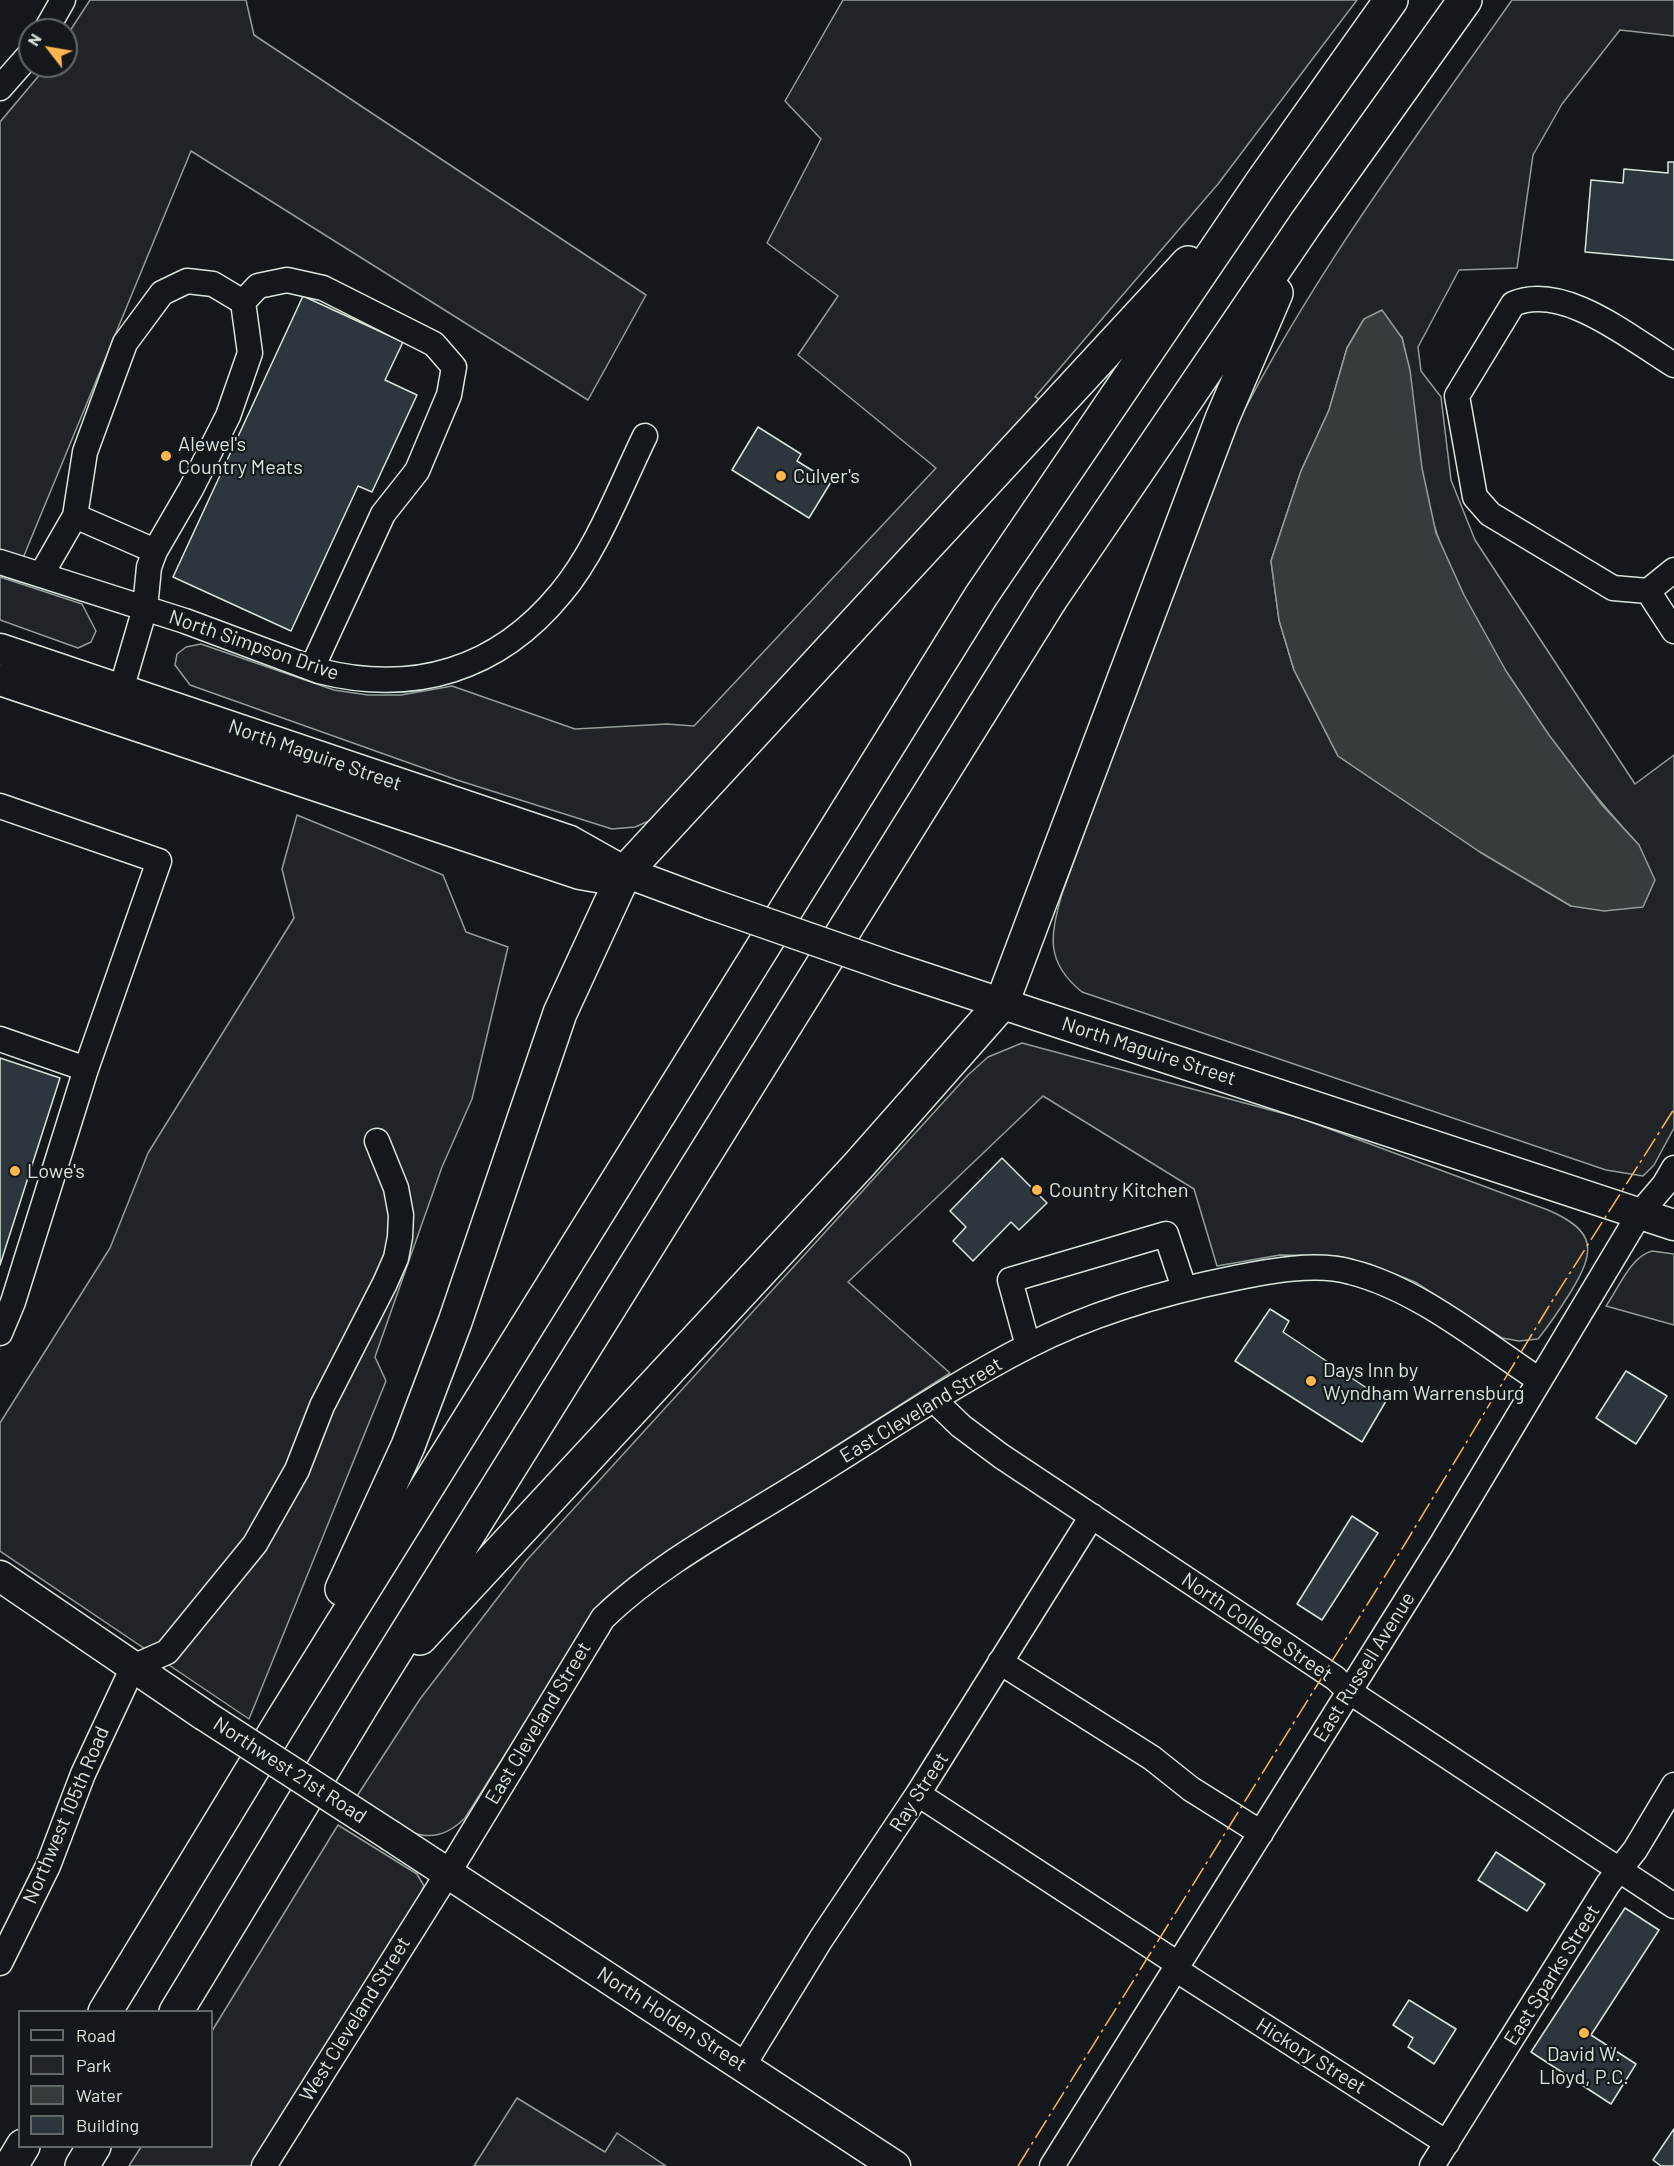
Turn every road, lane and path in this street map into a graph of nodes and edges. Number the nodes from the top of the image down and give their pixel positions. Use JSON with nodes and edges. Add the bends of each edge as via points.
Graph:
{"nodes":[{"id":1,"x":63,"y":0,"type":"edge"},
{"id":2,"x":1391,"y":0,"type":"edge"},
{"id":3,"x":1465,"y":0,"type":"edge"},
{"id":4,"x":53,"y":18,"type":"edge"},
{"id":5,"x":18,"y":68,"type":"edge"},
{"id":6,"x":0,"y":88,"type":"edge"},
{"id":7,"x":1262,"y":182,"type":"junction"},
{"id":8,"x":1306,"y":223,"type":"junction"},
{"id":9,"x":243,"y":302,"type":"junction"},
{"id":10,"x":1674,"y":365,"type":"edge"},
{"id":11,"x":645,"y":436,"type":"dead end"},
{"id":12,"x":75,"y":516,"type":"junction"},
{"id":13,"x":155,"y":551,"type":"junction"},
{"id":14,"x":0,"y":562,"type":"edge"},
{"id":15,"x":1674,"y":570,"type":"edge"},
{"id":16,"x":41,"y":575,"type":"junction"},
{"id":17,"x":1648,"y":591,"type":"junction"},
{"id":18,"x":145,"y":608,"type":"junction"},
{"id":19,"x":1674,"y":632,"type":"edge"},
{"id":20,"x":0,"y":649,"type":"edge"},
{"id":21,"x":312,"y":668,"type":"junction"},
{"id":22,"x":0,"y":680,"type":"edge"},
{"id":23,"x":121,"y":690,"type":"junction"},
{"id":24,"x":0,"y":806,"type":"edge"},
{"id":25,"x":625,"y":872,"type":"junction"},
{"id":26,"x":1002,"y":1003,"type":"junction"},
{"id":27,"x":0,"y":1039,"type":"edge"},
{"id":28,"x":86,"y":1069,"type":"junction"},
{"id":29,"x":377,"y":1141,"type":"dead end"},
{"id":30,"x":1674,"y":1168,"type":"edge"},
{"id":31,"x":1640,"y":1213,"type":"junction"},
{"id":32,"x":1674,"y":1225,"type":"edge"},
{"id":33,"x":1184,"y":1288,"type":"junction"},
{"id":34,"x":0,"y":1333,"type":"edge"},
{"id":35,"x":1028,"y":1346,"type":"junction"},
{"id":36,"x":1539,"y":1380,"type":"junction"},
{"id":37,"x":934,"y":1400,"type":"junction"},
{"id":38,"x":1092,"y":1516,"type":"junction"},
{"id":39,"x":0,"y":1576,"type":"edge"},
{"id":40,"x":1000,"y":1662,"type":"junction"},
{"id":41,"x":133,"y":1667,"type":"junction"},
{"id":42,"x":370,"y":1692,"type":"junction"},
{"id":43,"x":1350,"y":1692,"type":"junction"},
{"id":44,"x":283,"y":1719,"type":"junction"},
{"id":45,"x":1674,"y":1785,"type":"edge"},
{"id":46,"x":918,"y":1794,"type":"junction"},
{"id":47,"x":1261,"y":1833,"type":"junction"},
{"id":48,"x":1620,"y":1869,"type":"junction"},
{"id":49,"x":448,"y":1872,"type":"junction"},
{"id":50,"x":1674,"y":1906,"type":"edge"},
{"id":51,"x":0,"y":1963,"type":"edge"},
{"id":52,"x":1177,"y":1967,"type":"junction"},
{"id":53,"x":106,"y":2010,"type":"edge"},
{"id":54,"x":177,"y":2010,"type":"edge"},
{"id":55,"x":743,"y":2066,"type":"junction"},
{"id":56,"x":1447,"y":2143,"type":"junction"},
{"id":57,"x":22,"y":2148,"type":"edge"},
{"id":58,"x":93,"y":2148,"type":"edge"},
{"id":59,"x":11,"y":2166,"type":"edge"},
{"id":60,"x":82,"y":2166,"type":"edge"},
{"id":61,"x":264,"y":2166,"type":"edge"},
{"id":62,"x":895,"y":2166,"type":"edge"},
{"id":63,"x":1052,"y":2166,"type":"edge"},
{"id":64,"x":1432,"y":2166,"type":"edge"}],
"edges":[{"from":1,"to":4,"type":"street"},
{"from":2,"to":7,"type":"highway"},
{"from":3,"to":8,"type":"highway"},
{"from":5,"to":6,"type":"street"},
{"from":7,"to":25,"type":"highway"},
{"from":7,"to":44,"type":"highway","via":[[981,596]]},
{"from":8,"to":26,"type":"highway","via":[[1222,419]]},
{"from":8,"to":42,"type":"highway","via":[[1050,600]]},
{"from":9,"to":12,"type":"street","via":[[213,284],[187,281],[162,293],[125,343],[85,453]]},
{"from":9,"to":13,"type":"street","via":[[250,353],[228,416]]},
{"from":9,"to":21,"type":"street","via":[[258,286],[287,280],[323,288],[434,344],[454,367],[449,395],[417,471],[383,514]]},
{"from":10,"to":17,"type":"street","via":[[1576,305],[1528,297],[1513,304],[1457,396],[1475,497],[1490,514],[1613,588]]},
{"from":11,"to":21,"type":"street","name":"North Simpson Drive","via":[[578,569],[561,594],[508,644],[442,675],[410,680],[342,677]]},
{"from":12,"to":13,"type":"street"},
{"from":12,"to":16,"type":"street"},
{"from":13,"to":18,"type":"street","via":[[149,567]]},
{"from":14,"to":16,"type":"street","name":"North Simpson Drive"},
{"from":15,"to":17,"type":"street"},
{"from":16,"to":18,"type":"street","name":"North Simpson Drive"},
{"from":17,"to":19,"type":"street"},
{"from":18,"to":21,"type":"street","name":"North Simpson Drive"},
{"from":18,"to":23,"type":"street"},
{"from":20,"to":23,"type":"main road","name":"North Maguire Street"},
{"from":22,"to":25,"type":"main road","name":"North Maguire Street","via":[[579,874],[597,877]]},
{"from":23,"to":25,"type":"main road","name":"North Maguire Street","via":[[570,841]]},
{"from":24,"to":28,"type":"street","via":[[159,861]]},
{"from":25,"to":26,"type":"main road","name":"North Maguire Street","bridge":true},
{"from":25,"to":44,"type":"highway","via":[[560,1013],[455,1322],[408,1446]]},
{"from":26,"to":31,"type":"main road","name":"North Maguire Street"},
{"from":26,"to":42,"type":"highway","via":[[858,1166]]},
{"from":27,"to":28,"type":"street"},
{"from":28,"to":34,"type":"street"},
{"from":29,"to":41,"type":"street","via":[[396,1188],[401,1215],[396,1258],[385,1283],[322,1406],[297,1470],[255,1544],[167,1652]]},
{"from":30,"to":31,"type":"street","name":"East Russell Avenue"},
{"from":31,"to":32,"type":"main road","name":"North Maguire Street"},
{"from":31,"to":36,"type":"street","name":"East Russell Avenue"},
{"from":33,"to":35,"type":"street","name":"East Cleveland Street","via":[[1066,1328]]},
{"from":33,"to":35,"type":"street","via":[[1166,1234],[1010,1281]]},
{"from":33,"to":36,"type":"street","name":"East Cleveland Street","via":[[1283,1268],[1349,1271],[1404,1292]]},
{"from":35,"to":37,"type":"street","name":"East Cleveland Street"},
{"from":36,"to":43,"type":"street","name":"East Russell Avenue"},
{"from":37,"to":38,"type":"street","name":"North College Street","via":[[1001,1456]]},
{"from":37,"to":49,"type":"street","name":"East Cleveland Street","via":[[679,1559],[609,1612],[582,1649]]},
{"from":38,"to":40,"type":"street","name":"Ray Street"},
{"from":38,"to":43,"type":"street","name":"North College Street","via":[[1335,1678]]},
{"from":39,"to":41,"type":"main road"},
{"from":40,"to":46,"type":"street","name":"Ray Street"},
{"from":40,"to":47,"type":"street"},
{"from":41,"to":49,"type":"main road","name":"Northwest 21st Road","bridge":true},
{"from":41,"to":51,"type":"street","name":"Northwest 105th Road","via":[[83,1774],[48,1866]]},
{"from":42,"to":54,"type":"highway"},
{"from":43,"to":47,"type":"street","name":"East Russell Avenue"},
{"from":43,"to":48,"type":"street","name":"North College Street"},
{"from":44,"to":53,"type":"highway"},
{"from":45,"to":48,"type":"street","name":"East Sparks Street"},
{"from":46,"to":52,"type":"street","name":"Hickory Street"},
{"from":46,"to":55,"type":"street","name":"Ray Street","via":[[821,1939]]},
{"from":47,"to":52,"type":"street","name":"East Russell Avenue"},
{"from":48,"to":50,"type":"street","name":"North College Street"},
{"from":48,"to":56,"type":"street","name":"East Sparks Street"},
{"from":49,"to":55,"type":"main road","name":"North Holden Street"},
{"from":49,"to":61,"type":"street","name":"West Cleveland Street"},
{"from":52,"to":56,"type":"street","name":"Hickory Street"},
{"from":52,"to":63,"type":"street","name":"East Russell Avenue"},
{"from":55,"to":62,"type":"main road","name":"North Holden Street"},
{"from":56,"to":64,"type":"street","name":"East Sparks Street"},
{"from":57,"to":59,"type":"highway"},
{"from":58,"to":60,"type":"highway"}]}
